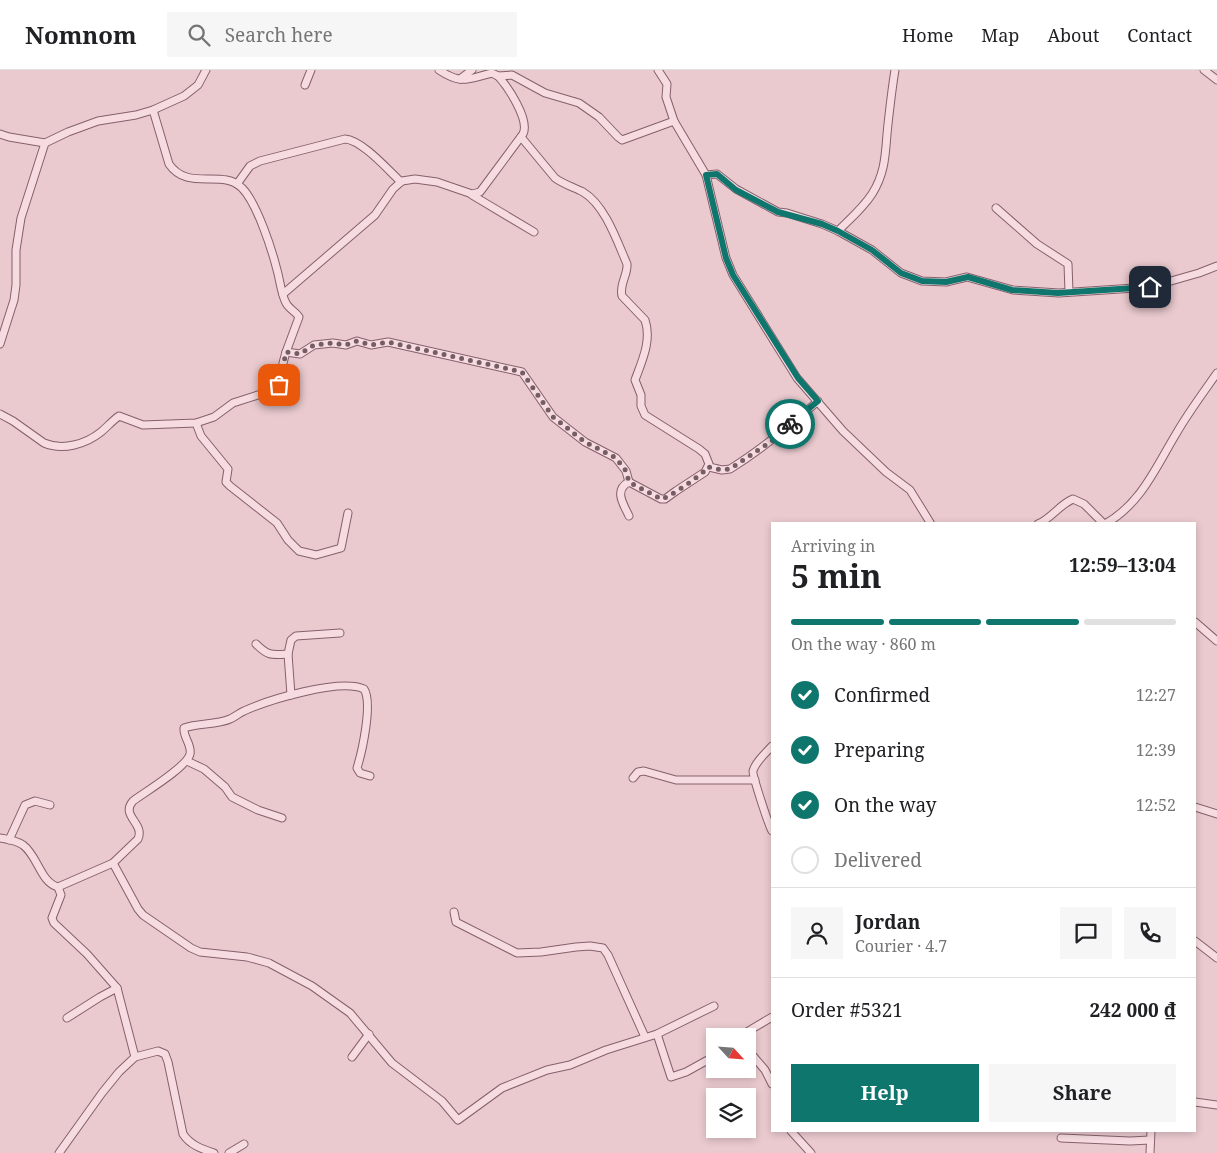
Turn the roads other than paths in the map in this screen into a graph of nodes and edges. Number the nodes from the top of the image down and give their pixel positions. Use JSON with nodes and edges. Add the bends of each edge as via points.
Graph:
{"nodes":[{"id":1,"x":206,"y":70,"type":"edge"},
{"id":2,"x":311,"y":70,"type":"edge"},
{"id":3,"x":439,"y":70,"type":"edge"},
{"id":4,"x":472,"y":70,"type":"edge"},
{"id":5,"x":658,"y":70,"type":"edge"},
{"id":6,"x":895,"y":70,"type":"edge"},
{"id":7,"x":1204,"y":70,"type":"edge"},
{"id":8,"x":498,"y":76,"type":"junction"},
{"id":9,"x":460,"y":79,"type":"junction"},
{"id":10,"x":1217,"y":80,"type":"edge"},
{"id":11,"x":305,"y":85,"type":"dead end"},
{"id":12,"x":153,"y":110,"type":"junction"},
{"id":13,"x":674,"y":121,"type":"junction"},
{"id":14,"x":0,"y":134,"type":"edge"},
{"id":15,"x":521,"y":137,"type":"junction"},
{"id":16,"x":45,"y":143,"type":"junction"},
{"id":17,"x":706,"y":175,"type":"junction"},
{"id":18,"x":401,"y":182,"type":"junction"},
{"id":19,"x":237,"y":184,"type":"junction"},
{"id":20,"x":472,"y":194,"type":"junction"},
{"id":21,"x":996,"y":208,"type":"dead end"},
{"id":22,"x":838,"y":231,"type":"junction"},
{"id":23,"x":534,"y":232,"type":"dead end"},
{"id":24,"x":1217,"y":266,"type":"edge"},
{"id":25,"x":1069,"y":292,"type":"junction"},
{"id":26,"x":283,"y":294,"type":"junction"},
{"id":27,"x":0,"y":344,"type":"edge"},
{"id":28,"x":286,"y":352,"type":"junction"},
{"id":29,"x":1217,"y":373,"type":"edge"},
{"id":30,"x":818,"y":401,"type":"junction"},
{"id":31,"x":0,"y":414,"type":"edge"},
{"id":32,"x":196,"y":423,"type":"junction"},
{"id":33,"x":708,"y":467,"type":"junction"},
{"id":34,"x":629,"y":482,"type":"junction"},
{"id":35,"x":348,"y":513,"type":"dead end"},
{"id":36,"x":629,"y":516,"type":"dead end"},
{"id":37,"x":930,"y":522,"type":"edge"},
{"id":38,"x":1042,"y":522,"type":"edge"},
{"id":39,"x":1103,"y":522,"type":"edge"},
{"id":40,"x":1108,"y":522,"type":"edge"},
{"id":41,"x":1196,"y":623,"type":"edge"},
{"id":42,"x":340,"y":633,"type":"dead end"},
{"id":43,"x":1217,"y":642,"type":"edge"},
{"id":44,"x":256,"y":644,"type":"dead end"},
{"id":45,"x":288,"y":654,"type":"junction"},
{"id":46,"x":291,"y":695,"type":"junction"},
{"id":47,"x":771,"y":747,"type":"edge"},
{"id":48,"x":187,"y":761,"type":"junction"},
{"id":49,"x":370,"y":776,"type":"dead end"},
{"id":50,"x":633,"y":778,"type":"dead end"},
{"id":51,"x":754,"y":780,"type":"junction"},
{"id":52,"x":50,"y":805,"type":"dead end"},
{"id":53,"x":1196,"y":807,"type":"edge"},
{"id":54,"x":1217,"y":814,"type":"edge"},
{"id":55,"x":282,"y":818,"type":"dead end"},
{"id":56,"x":771,"y":828,"type":"edge"},
{"id":57,"x":0,"y":838,"type":"edge"},
{"id":58,"x":9,"y":840,"type":"junction"},
{"id":59,"x":113,"y":863,"type":"junction"},
{"id":60,"x":58,"y":887,"type":"junction"},
{"id":61,"x":454,"y":912,"type":"dead end"},
{"id":62,"x":1196,"y":942,"type":"edge"},
{"id":63,"x":1217,"y":958,"type":"edge"},
{"id":64,"x":117,"y":988,"type":"junction"},
{"id":65,"x":714,"y":1006,"type":"dead end"},
{"id":66,"x":67,"y":1018,"type":"dead end"},
{"id":67,"x":771,"y":1018,"type":"edge"},
{"id":68,"x":753,"y":1028,"type":"edge"},
{"id":69,"x":369,"y":1034,"type":"junction"},
{"id":70,"x":657,"y":1034,"type":"junction"},
{"id":71,"x":646,"y":1037,"type":"junction"},
{"id":72,"x":135,"y":1057,"type":"junction"},
{"id":73,"x":352,"y":1057,"type":"dead end"},
{"id":74,"x":756,"y":1059,"type":"edge"},
{"id":75,"x":706,"y":1061,"type":"edge"},
{"id":76,"x":771,"y":1082,"type":"edge"},
{"id":77,"x":1196,"y":1102,"type":"edge"},
{"id":78,"x":1217,"y":1105,"type":"edge"},
{"id":79,"x":792,"y":1132,"type":"edge"},
{"id":80,"x":1150,"y":1132,"type":"edge"},
{"id":81,"x":1061,"y":1138,"type":"dead end"},
{"id":82,"x":1150,"y":1140,"type":"junction"},
{"id":83,"x":244,"y":1144,"type":"dead end"},
{"id":84,"x":60,"y":1153,"type":"edge"},
{"id":85,"x":214,"y":1153,"type":"edge"},
{"id":86,"x":229,"y":1153,"type":"edge"},
{"id":87,"x":811,"y":1153,"type":"edge"},
{"id":88,"x":1150,"y":1153,"type":"edge"}],
"edges":[{"from":1,"to":12,"type":"street","via":[[192,91]]},
{"from":2,"to":11,"type":"street"},
{"from":3,"to":9,"type":"street","via":[[453,79]]},
{"from":4,"to":9,"type":"street"},
{"from":5,"to":13,"type":"street","via":[[666,84],[666,97]]},
{"from":6,"to":22,"type":"street","via":[[882,175],[861,208]]},
{"from":7,"to":10,"type":"street"},
{"from":8,"to":9,"type":"street","via":[[492,73]]},
{"from":8,"to":13,"type":"street","via":[[512,75],[545,93],[579,103],[591,110],[622,140]]},
{"from":8,"to":15,"type":"street","via":[[523,116],[525,130]]},
{"from":12,"to":16,"type":"street","via":[[98,121]]},
{"from":12,"to":19,"type":"street","via":[[172,170],[184,177]]},
{"from":13,"to":17,"type":"street"},
{"from":14,"to":16,"type":"street"},
{"from":15,"to":20,"type":"street","via":[[483,190]]},
{"from":15,"to":33,"type":"street","via":[[555,178],[582,192],[599,206],[627,264],[622,296],[647,325],[646,349],[635,380],[641,395],[642,412],[699,449],[708,460]]},
{"from":16,"to":27,"type":"street","via":[[21,218],[14,300]]},
{"from":17,"to":22,"type":"street","via":[[717,174],[736,190],[778,212]]},
{"from":17,"to":30,"type":"street","via":[[733,275],[798,378]]},
{"from":18,"to":19,"type":"street","via":[[364,148],[345,138],[260,161],[250,166]]},
{"from":18,"to":20,"type":"street","via":[[415,179],[438,182]]},
{"from":18,"to":26,"type":"street","via":[[375,215]]},
{"from":19,"to":26,"type":"street","via":[[252,202],[274,258]]},
{"from":20,"to":23,"type":"street"},
{"from":21,"to":25,"type":"street","via":[[1037,244],[1068,264]]},
{"from":22,"to":25,"type":"street","via":[[872,250],[901,273],[922,281],[946,282],[968,277],[1012,290]]},
{"from":24,"to":25,"type":"street","via":[[1150,287]]},
{"from":26,"to":28,"type":"street","via":[[286,304],[299,317]]},
{"from":28,"to":32,"type":"street","via":[[279,385],[233,403],[214,417]]},
{"from":28,"to":34,"type":"street","via":[[300,354],[314,345],[333,343],[346,345],[357,341],[371,345],[388,342],[522,372],[553,417],[585,442],[616,458],[626,471]]},
{"from":29,"to":40,"type":"street","via":[[1139,495],[1122,514]]},
{"from":30,"to":33,"type":"street","via":[[781,434],[730,469]]},
{"from":30,"to":37,"type":"street","via":[[843,431],[910,490]]},
{"from":31,"to":32,"type":"street","via":[[39,440],[57,446],[90,439],[118,416],[142,425]]},
{"from":32,"to":35,"type":"street","via":[[201,436],[228,469],[226,482],[277,523],[299,551],[316,555],[341,548]]},
{"from":33,"to":34,"type":"street","via":[[665,499]]},
{"from":34,"to":36,"type":"street","via":[[622,489],[620,498]]},
{"from":38,"to":39,"type":"street","via":[[1073,499],[1084,504]]},
{"from":41,"to":43,"type":"street"},
{"from":42,"to":45,"type":"street","via":[[296,636],[291,640]]},
{"from":44,"to":45,"type":"street","via":[[267,654]]},
{"from":45,"to":46,"type":"street"},
{"from":46,"to":48,"type":"street","via":[[229,719],[186,727],[184,734],[190,750]]},
{"from":46,"to":49,"type":"street","via":[[337,687],[364,689],[367,723],[357,768],[360,774]]},
{"from":47,"to":51,"type":"street","via":[[755,767]]},
{"from":48,"to":55,"type":"street","via":[[204,769],[232,797]]},
{"from":48,"to":59,"type":"street","via":[[129,806],[128,811],[140,835]]},
{"from":50,"to":51,"type":"street","via":[[644,771],[676,780]]},
{"from":51,"to":56,"type":"street"},
{"from":52,"to":58,"type":"street","via":[[34,801],[25,805]]},
{"from":53,"to":54,"type":"street"},
{"from":57,"to":58,"type":"street"},
{"from":58,"to":60,"type":"street","via":[[29,851],[50,884]]},
{"from":59,"to":60,"type":"street"},
{"from":59,"to":69,"type":"street","via":[[143,915],[190,948],[269,963],[341,1006]]},
{"from":60,"to":64,"type":"street","via":[[61,895],[52,916],[54,923]]},
{"from":61,"to":71,"type":"street","via":[[456,922],[515,952],[590,946],[604,948]]},
{"from":62,"to":63,"type":"street"},
{"from":64,"to":66,"type":"street"},
{"from":64,"to":72,"type":"street"},
{"from":65,"to":70,"type":"street"},
{"from":67,"to":68,"type":"street"},
{"from":69,"to":71,"type":"street","via":[[392,1063],[442,1101],[458,1120],[502,1088]]},
{"from":69,"to":73,"type":"street"},
{"from":70,"to":71,"type":"street"},
{"from":70,"to":75,"type":"street","via":[[671,1077]]},
{"from":72,"to":84,"type":"street","via":[[102,1093]]},
{"from":72,"to":85,"type":"street","via":[[162,1051],[170,1069],[183,1134],[196,1146]]},
{"from":74,"to":76,"type":"street"},
{"from":77,"to":78,"type":"street"},
{"from":79,"to":87,"type":"street"},
{"from":80,"to":82,"type":"street"},
{"from":81,"to":82,"type":"street"},
{"from":82,"to":88,"type":"street"},
{"from":83,"to":86,"type":"street"}]}
